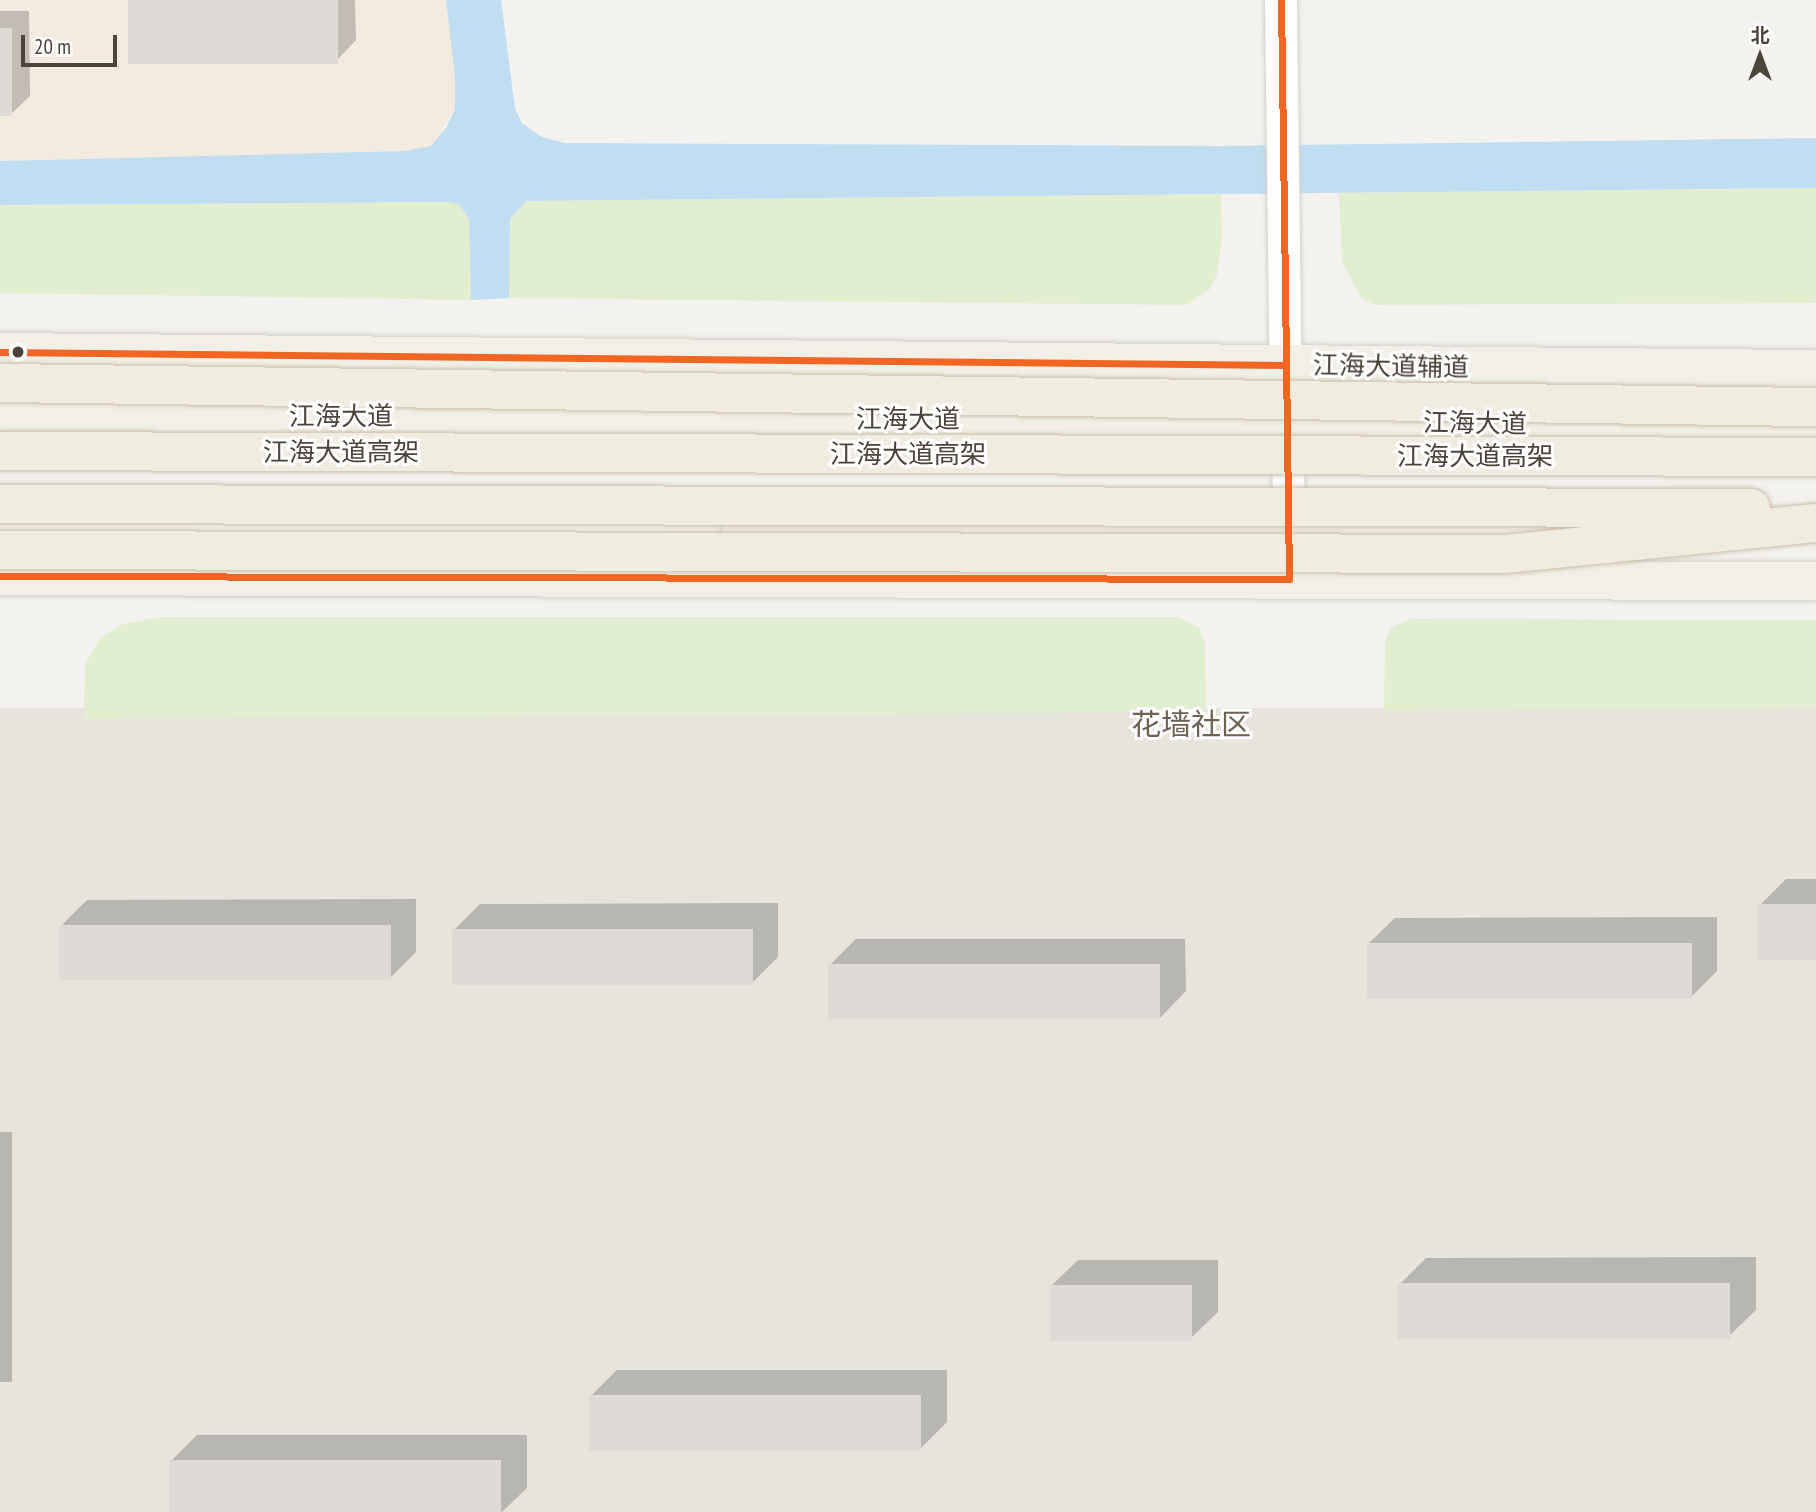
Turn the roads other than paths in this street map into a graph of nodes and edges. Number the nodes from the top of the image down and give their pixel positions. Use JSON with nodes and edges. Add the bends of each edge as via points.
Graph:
{"nodes":[{"id":1,"x":1281,"y":0,"type":"edge"},
{"id":2,"x":0,"y":352,"type":"edge"},
{"id":3,"x":1285,"y":365,"type":"junction"},
{"id":4,"x":1816,"y":369,"type":"edge"},
{"id":5,"x":0,"y":383,"type":"edge"},
{"id":6,"x":1816,"y":407,"type":"edge"},
{"id":7,"x":0,"y":415,"type":"edge"},
{"id":8,"x":1287,"y":421,"type":"junction"},
{"id":9,"x":1816,"y":426,"type":"edge"},
{"id":10,"x":0,"y":451,"type":"edge"},
{"id":11,"x":1816,"y":457,"type":"edge"},
{"id":12,"x":0,"y":504,"type":"edge"},
{"id":13,"x":1816,"y":508,"type":"edge"},
{"id":14,"x":1816,"y":523,"type":"edge"},
{"id":15,"x":0,"y":531,"type":"edge"},
{"id":16,"x":1289,"y":534,"type":"junction"},
{"id":17,"x":1816,"y":536,"type":"edge"},
{"id":18,"x":0,"y":550,"type":"edge"},
{"id":19,"x":0,"y":576,"type":"edge"},
{"id":20,"x":1289,"y":579,"type":"junction"},
{"id":21,"x":1816,"y":581,"type":"edge"}],
"edges":[{"from":1,"to":3,"type":"street"},
{"from":2,"to":3,"type":"main road","name":"江海大道辅道"},
{"from":3,"to":4,"type":"main road","name":"江海大道辅道"},
{"from":3,"to":8,"type":"street"},
{"from":5,"to":6,"type":"highway","bridge":true},
{"from":7,"to":8,"type":"main road","name":"江海大道"},
{"from":8,"to":9,"type":"main road","name":"江海大道"},
{"from":8,"to":16,"type":"street"},
{"from":10,"to":11,"type":"highway","name":"江海大道高架","bridge":true},
{"from":12,"to":13,"type":"highway","name":"江海大道高架","bridge":true},
{"from":14,"to":18,"type":"highway","bridge":true,"via":[[1505,554]]},
{"from":15,"to":16,"type":"main road"},
{"from":16,"to":17,"type":"main road"},
{"from":16,"to":20,"type":"street"},
{"from":19,"to":20,"type":"main road"},
{"from":20,"to":21,"type":"main road"}]}
